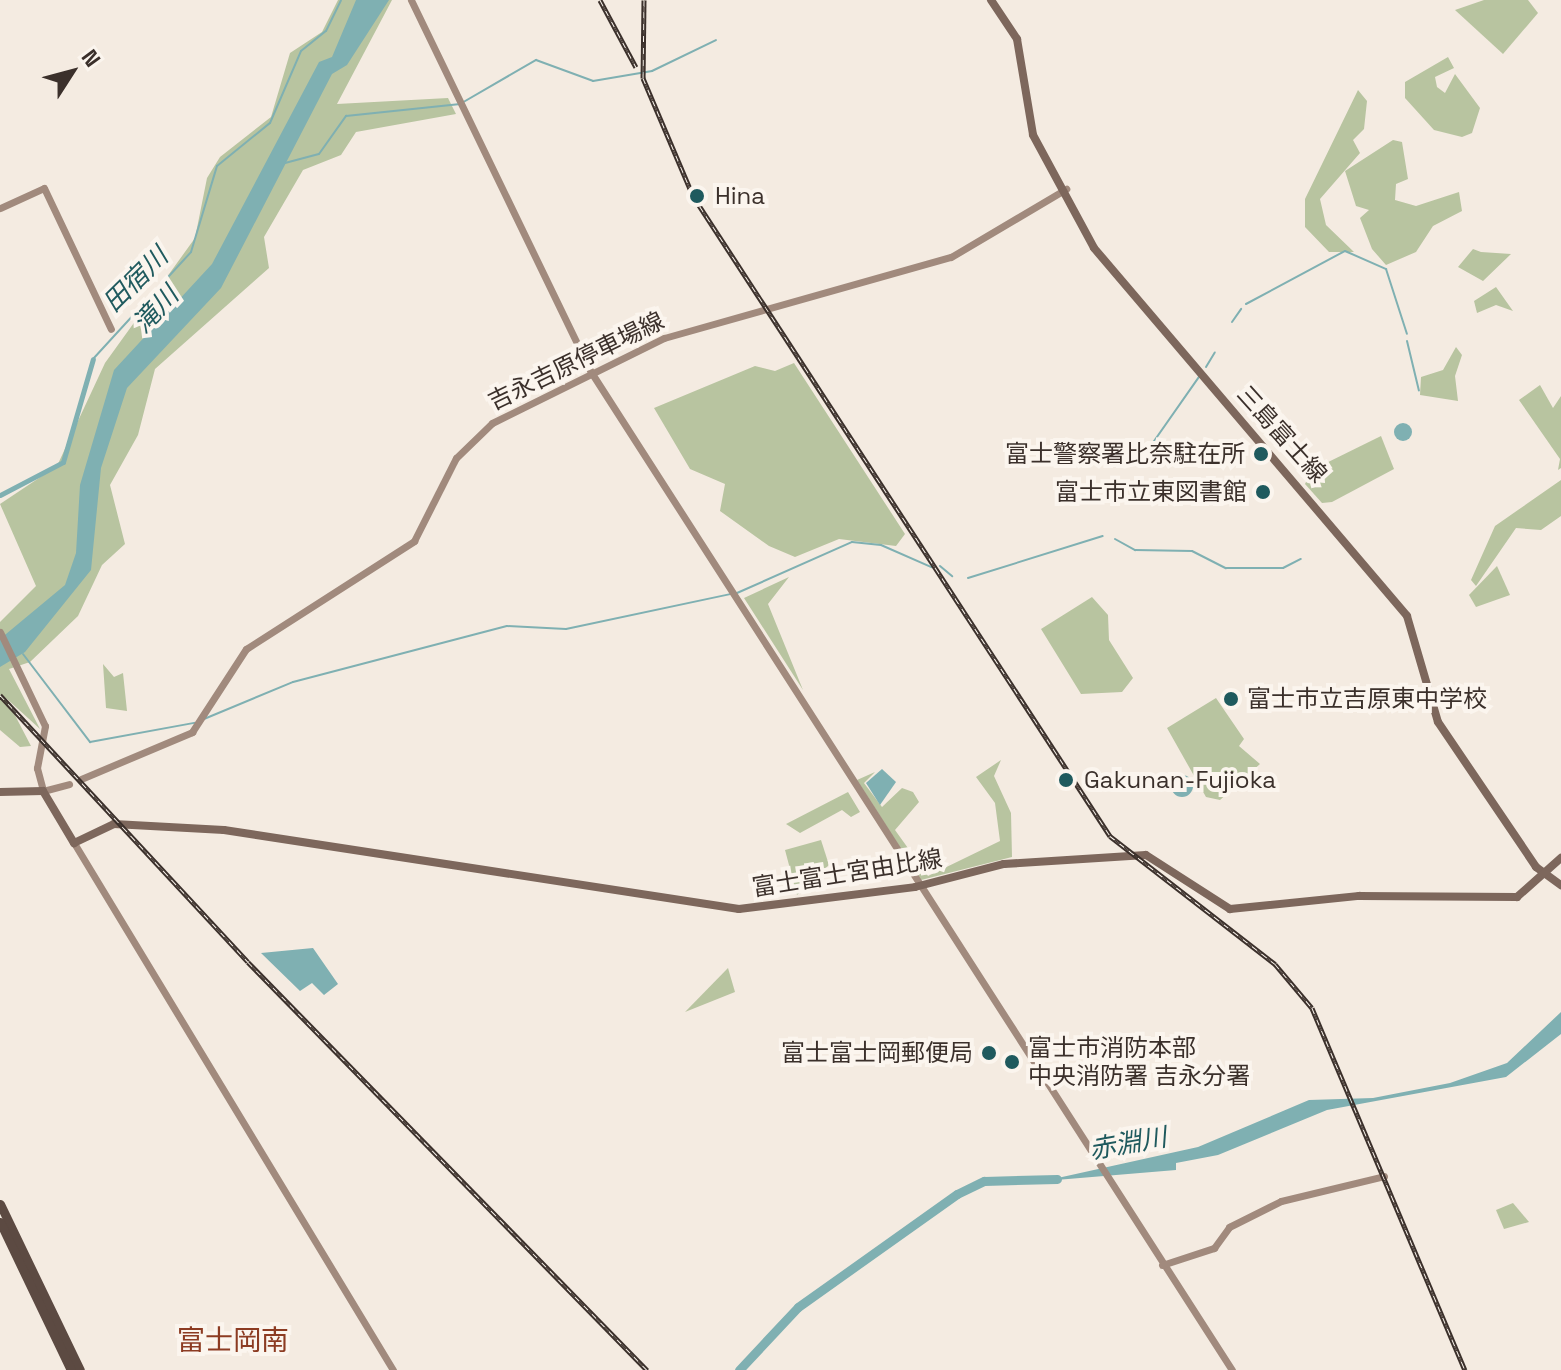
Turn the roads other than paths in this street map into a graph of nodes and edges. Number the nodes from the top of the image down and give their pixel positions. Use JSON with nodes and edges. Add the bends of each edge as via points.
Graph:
{"nodes":[{"id":1,"x":411,"y":0,"type":"edge"},
{"id":2,"x":991,"y":0,"type":"edge"},
{"id":3,"x":1066,"y":189,"type":"junction"},
{"id":4,"x":0,"y":208,"type":"edge"},
{"id":5,"x":111,"y":329,"type":"dead end"},
{"id":6,"x":591,"y":372,"type":"junction"},
{"id":7,"x":0,"y":632,"type":"edge"},
{"id":8,"x":81,"y":779,"type":"dead end"},
{"id":9,"x":69,"y":784,"type":"dead end"},
{"id":10,"x":43,"y":791,"type":"junction"},
{"id":11,"x":0,"y":792,"type":"edge"},
{"id":12,"x":74,"y":843,"type":"junction"},
{"id":13,"x":1561,"y":858,"type":"edge"},
{"id":14,"x":1546,"y":875,"type":"junction"},
{"id":15,"x":1561,"y":885,"type":"edge"},
{"id":16,"x":915,"y":887,"type":"junction"},
{"id":17,"x":1384,"y":1176,"type":"dead end"},
{"id":18,"x":0,"y":1204,"type":"edge"},
{"id":19,"x":0,"y":1222,"type":"edge"},
{"id":20,"x":1162,"y":1265,"type":"junction"},
{"id":21,"x":71,"y":1370,"type":"edge"},
{"id":22,"x":80,"y":1370,"type":"edge"},
{"id":23,"x":393,"y":1370,"type":"edge"},
{"id":24,"x":1232,"y":1370,"type":"edge"}],
"edges":[{"from":1,"to":6,"type":"street"},
{"from":2,"to":3,"type":"main road","name":"三島富士線","via":[[1017,39],[1033,135]]},
{"from":3,"to":6,"type":"street","name":"吉永吉原停車場線","via":[[951,257],[664,338]]},
{"from":3,"to":14,"type":"main road","name":"三島富士線","via":[[1103,261],[1407,616],[1438,722]]},
{"from":4,"to":5,"type":"street","via":[[44,188]]},
{"from":6,"to":8,"type":"street","name":"吉永吉原停車場線","via":[[483,430],[456,458],[414,541],[246,649],[192,732]]},
{"from":6,"to":16,"type":"street"},
{"from":7,"to":10,"type":"street","via":[[45,726],[37,768]]},
{"from":9,"to":10,"type":"street"},
{"from":10,"to":11,"type":"main road"},
{"from":10,"to":12,"type":"main road"},
{"from":12,"to":16,"type":"main road","name":"富士富士宮由比線","via":[[114,824],[211,828],[739,909]]},
{"from":12,"to":23,"type":"street"},
{"from":13,"to":14,"type":"main road","name":"富士富士宮由比線"},
{"from":14,"to":15,"type":"main road","name":"三島富士線"},
{"from":14,"to":16,"type":"main road","name":"富士富士宮由比線","via":[[1517,897],[1359,896],[1230,909],[1146,855],[1004,864]]},
{"from":16,"to":20,"type":"street"},
{"from":17,"to":20,"type":"street","via":[[1281,1201],[1229,1227],[1214,1248]]},
{"from":18,"to":22,"type":"highway"},
{"from":19,"to":21,"type":"highway"},
{"from":20,"to":24,"type":"street"}]}
